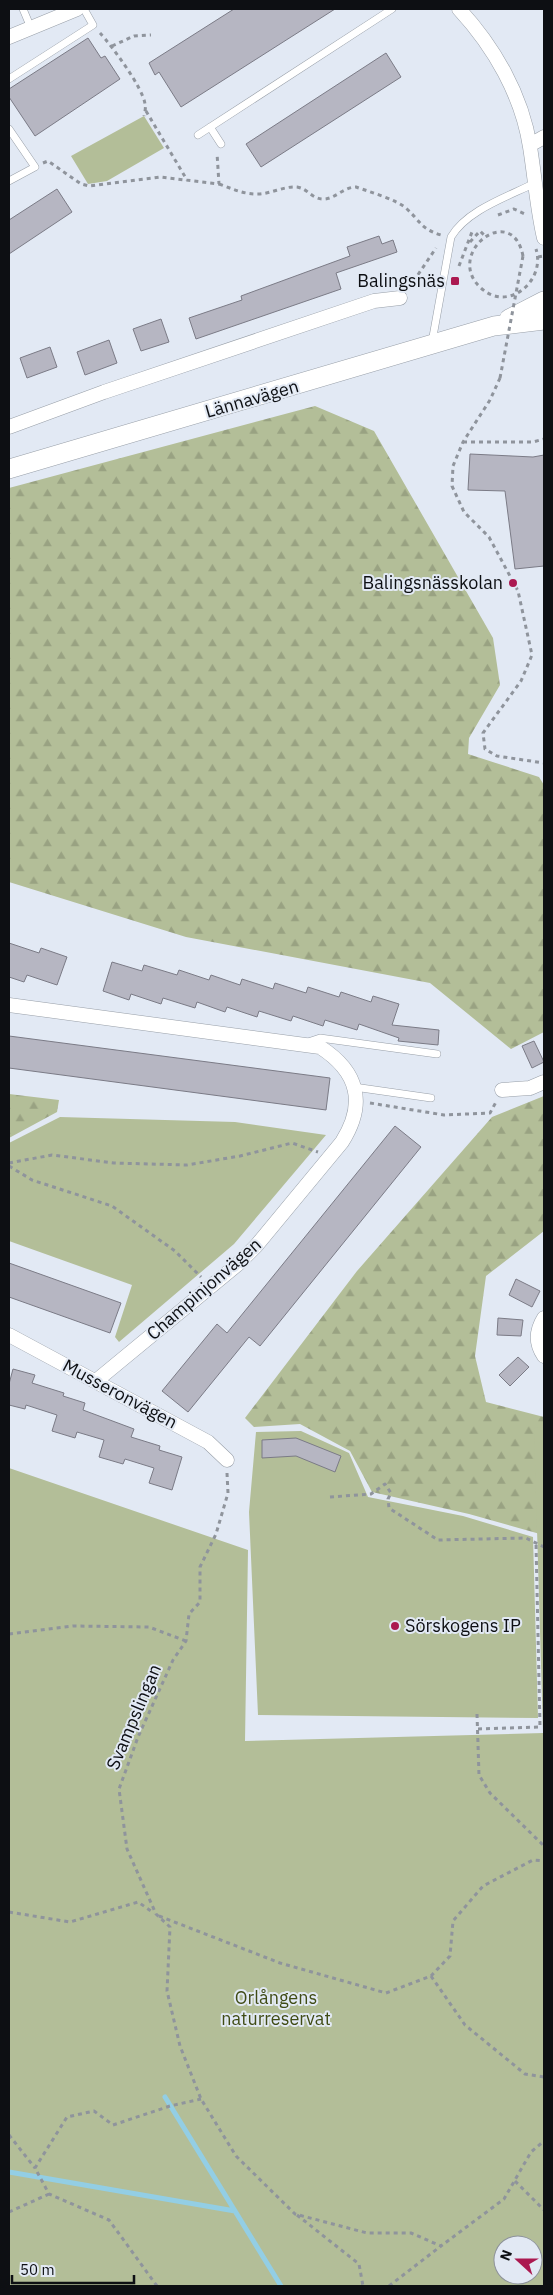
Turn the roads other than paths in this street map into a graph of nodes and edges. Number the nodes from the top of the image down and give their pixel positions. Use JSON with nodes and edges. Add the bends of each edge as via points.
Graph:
{"nodes":[{"id":1,"x":23,"y":9,"type":"edge"},
{"id":2,"x":77,"y":9,"type":"edge"},
{"id":3,"x":84,"y":9,"type":"edge"},
{"id":4,"x":392,"y":9,"type":"edge"},
{"id":5,"x":459,"y":9,"type":"edge"},
{"id":6,"x":61,"y":12,"type":"edge"},
{"id":7,"x":31,"y":28,"type":"junction"},
{"id":8,"x":9,"y":36,"type":"edge"},
{"id":9,"x":9,"y":79,"type":"edge"},
{"id":10,"x":210,"y":127,"type":"junction"},
{"id":11,"x":9,"y":129,"type":"edge"},
{"id":12,"x":198,"y":135,"type":"dead end"},
{"id":13,"x":544,"y":138,"type":"edge"},
{"id":14,"x":221,"y":144,"type":"road end"},
{"id":15,"x":530,"y":145,"type":"junction"},
{"id":16,"x":9,"y":181,"type":"edge"},
{"id":17,"x":535,"y":183,"type":"junction"},
{"id":18,"x":544,"y":207,"type":"edge"},
{"id":19,"x":538,"y":239,"type":"edge"},
{"id":20,"x":400,"y":298,"type":"road end"},
{"id":21,"x":544,"y":301,"type":"edge"},
{"id":22,"x":544,"y":320,"type":"edge"},
{"id":23,"x":494,"y":326,"type":"junction"},
{"id":24,"x":432,"y":345,"type":"junction"},
{"id":25,"x":9,"y":427,"type":"edge"},
{"id":26,"x":9,"y":470,"type":"edge"},
{"id":27,"x":9,"y":1005,"type":"edge"},
{"id":28,"x":303,"y":1044,"type":"junction"},
{"id":29,"x":437,"y":1054,"type":"dead end"},
{"id":30,"x":544,"y":1082,"type":"edge"},
{"id":31,"x":354,"y":1087,"type":"junction"},
{"id":32,"x":502,"y":1090,"type":"dead end"},
{"id":33,"x":431,"y":1098,"type":"dead end"},
{"id":34,"x":544,"y":1318,"type":"edge"},
{"id":35,"x":9,"y":1335,"type":"edge"},
{"id":36,"x":544,"y":1356,"type":"edge"},
{"id":37,"x":96,"y":1381,"type":"junction"},
{"id":38,"x":227,"y":1460,"type":"road end"}],
"edges":[{"from":1,"to":7,"type":"lane"},
{"from":2,"to":6,"type":"street"},
{"from":3,"to":9,"type":"lane","via":[[93,25]]},
{"from":4,"to":10,"type":"lane"},
{"from":5,"to":15,"type":"street","via":[[500,61]]},
{"from":6,"to":7,"type":"street"},
{"from":7,"to":8,"type":"street"},
{"from":10,"to":12,"type":"lane"},
{"from":10,"to":14,"type":"lane"},
{"from":11,"to":16,"type":"lane","via":[[35,167]]},
{"from":13,"to":15,"type":"street"},
{"from":15,"to":17,"type":"street"},
{"from":17,"to":18,"type":"street"},
{"from":17,"to":19,"type":"street"},
{"from":17,"to":24,"type":"lane","via":[[471,216],[451,237]]},
{"from":20,"to":25,"type":"street","via":[[374,301]]},
{"from":21,"to":23,"type":"main road","name":"Lännavägen"},
{"from":22,"to":23,"type":"main road","name":"Lännavägen"},
{"from":23,"to":24,"type":"main road","name":"Lännavägen"},
{"from":24,"to":26,"type":"main road","name":"Lännavägen"},
{"from":27,"to":28,"type":"street","name":"Champinjonvägen"},
{"from":28,"to":29,"type":"lane","via":[[320,1038]]},
{"from":28,"to":31,"type":"street","name":"Champinjonvägen","via":[[320,1047],[333,1055],[343,1065]]},
{"from":30,"to":32,"type":"street","via":[[530,1088]]},
{"from":31,"to":33,"type":"lane"},
{"from":31,"to":37,"type":"street","name":"Champinjonvägen","via":[[357,1101],[351,1128],[256,1246]]},
{"from":34,"to":36,"type":"street","via":[[537,1339]]},
{"from":35,"to":37,"type":"street","name":"Musseronvägen"},
{"from":37,"to":38,"type":"street","name":"Musseronvägen","via":[[208,1442]]}]}
